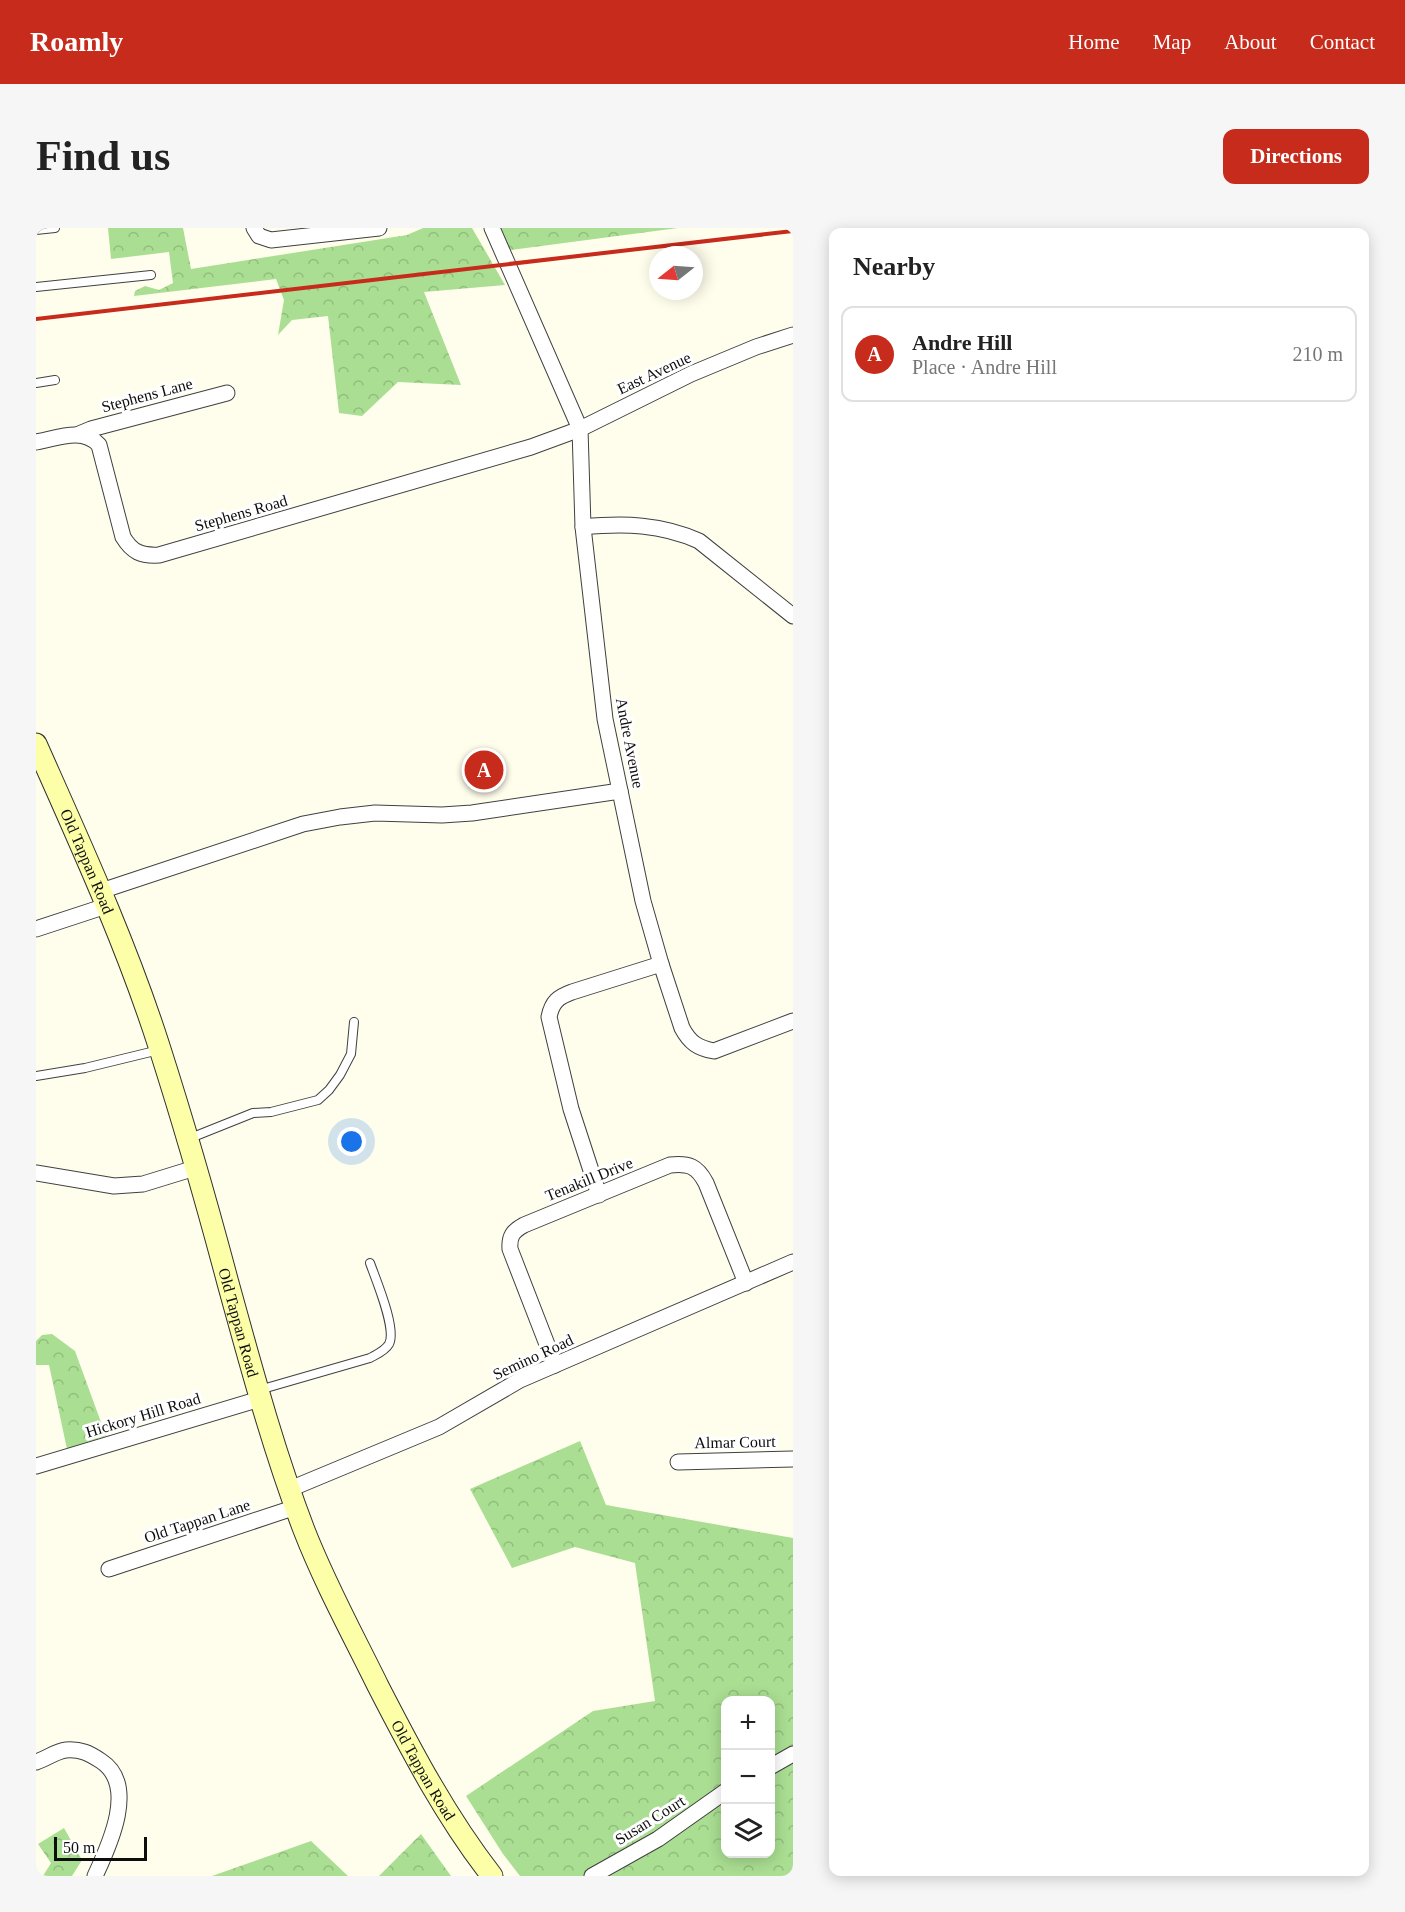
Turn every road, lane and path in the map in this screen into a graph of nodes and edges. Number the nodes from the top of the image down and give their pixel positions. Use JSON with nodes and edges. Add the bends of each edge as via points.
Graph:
{"nodes":[{"id":1,"x":55,"y":228,"type":"edge"},
{"id":2,"x":254,"y":228,"type":"edge"},
{"id":3,"x":379,"y":228,"type":"edge"},
{"id":4,"x":492,"y":228,"type":"edge"},
{"id":5,"x":36,"y":230,"type":"edge"},
{"id":6,"x":308,"y":232,"type":"edge"},
{"id":7,"x":151,"y":275,"type":"dead end"},
{"id":8,"x":36,"y":287,"type":"edge"},
{"id":9,"x":793,"y":335,"type":"edge"},
{"id":10,"x":55,"y":380,"type":"dead end"},
{"id":11,"x":36,"y":383,"type":"edge"},
{"id":12,"x":227,"y":393,"type":"dead end"},
{"id":13,"x":580,"y":429,"type":"junction"},
{"id":14,"x":78,"y":435,"type":"junction"},
{"id":15,"x":36,"y":442,"type":"edge"},
{"id":16,"x":531,"y":447,"type":"joint"},
{"id":17,"x":583,"y":527,"type":"junction"},
{"id":18,"x":793,"y":616,"type":"edge"},
{"id":19,"x":36,"y":744,"type":"edge"},
{"id":20,"x":620,"y":791,"type":"junction"},
{"id":21,"x":104,"y":899,"type":"junction"},
{"id":22,"x":36,"y":930,"type":"edge"},
{"id":23,"x":661,"y":964,"type":"junction"},
{"id":24,"x":793,"y":1021,"type":"edge"},
{"id":25,"x":354,"y":1022,"type":"dead end"},
{"id":26,"x":160,"y":1050,"type":"junction"},
{"id":27,"x":36,"y":1076,"type":"edge"},
{"id":28,"x":186,"y":1140,"type":"junction"},
{"id":29,"x":195,"y":1168,"type":"junction"},
{"id":30,"x":36,"y":1173,"type":"edge"},
{"id":31,"x":599,"y":1195,"type":"junction"},
{"id":32,"x":793,"y":1262,"type":"edge"},
{"id":33,"x":370,"y":1263,"type":"dead end"},
{"id":34,"x":746,"y":1283,"type":"junction"},
{"id":35,"x":555,"y":1365,"type":"junction"},
{"id":36,"x":258,"y":1394,"type":"junction"},
{"id":37,"x":793,"y":1459,"type":"edge"},
{"id":38,"x":678,"y":1462,"type":"dead end"},
{"id":39,"x":36,"y":1466,"type":"edge"},
{"id":40,"x":293,"y":1498,"type":"junction"},
{"id":41,"x":109,"y":1569,"type":"dead end"},
{"id":42,"x":793,"y":1754,"type":"edge"},
{"id":43,"x":36,"y":1762,"type":"edge"},
{"id":44,"x":775,"y":1765,"type":"edge"},
{"id":45,"x":721,"y":1795,"type":"edge"},
{"id":46,"x":95,"y":1876,"type":"edge"},
{"id":47,"x":492,"y":1876,"type":"edge"},
{"id":48,"x":592,"y":1876,"type":"edge"}],
"edges":[{"from":1,"to":5,"type":"lane"},
{"from":2,"to":6,"type":"street","via":[[259,236],[271,240]]},
{"from":3,"to":6,"type":"street"},
{"from":4,"to":13,"type":"street","name":"Andre Avenue"},
{"from":7,"to":8,"type":"lane"},
{"from":9,"to":13,"type":"street","name":"East Avenue","via":[[691,374]]},
{"from":10,"to":11,"type":"lane"},
{"from":12,"to":14,"type":"street","name":"Stephens Lane"},
{"from":13,"to":16,"type":"street","name":"East Avenue"},
{"from":13,"to":17,"type":"street","name":"Andre Avenue"},
{"from":14,"to":15,"type":"street"},
{"from":14,"to":16,"type":"street","name":"Stephens Road","via":[[91,436],[99,445],[123,537],[128,546],[146,556]]},
{"from":17,"to":18,"type":"street","via":[[632,525],[683,534],[699,542]]},
{"from":17,"to":20,"type":"street","name":"Andre Avenue","via":[[605,719]]},
{"from":19,"to":21,"type":"main road","name":"Old Tappan Road"},
{"from":20,"to":21,"type":"street","via":[[472,813],[375,813],[303,824]]},
{"from":20,"to":23,"type":"street","name":"Andre Avenue","via":[[643,902]]},
{"from":21,"to":22,"type":"street"},
{"from":21,"to":26,"type":"main road","name":"Old Tappan Road"},
{"from":23,"to":24,"type":"street","name":"Andre Avenue","via":[[687,1038],[703,1049],[714,1051]]},
{"from":23,"to":31,"type":"street","via":[[561,996],[552,1004],[549,1017],[571,1109]]},
{"from":25,"to":28,"type":"lane","via":[[351,1054],[340,1075],[318,1100],[253,1113]]},
{"from":26,"to":27,"type":"lane"},
{"from":26,"to":28,"type":"main road","name":"Old Tappan Road"},
{"from":28,"to":29,"type":"main road","name":"Old Tappan Road"},
{"from":29,"to":30,"type":"street","via":[[143,1184],[114,1186]]},
{"from":29,"to":36,"type":"main road","name":"Old Tappan Road"},
{"from":31,"to":34,"type":"street","name":"Tenakill Drive","via":[[670,1165],[691,1166],[706,1183]]},
{"from":31,"to":35,"type":"street","name":"Tenakill Drive","via":[[524,1225],[509,1239]]},
{"from":32,"to":34,"type":"street","name":"Semino Road"},
{"from":33,"to":36,"type":"lane","via":[[392,1336],[388,1345],[370,1358]]},
{"from":34,"to":35,"type":"street","name":"Semino Road"},
{"from":35,"to":40,"type":"street","name":"Semino Road"},
{"from":36,"to":39,"type":"street","name":"Hickory Hill Road"},
{"from":36,"to":40,"type":"main road","name":"Old Tappan Road"},
{"from":37,"to":38,"type":"street","name":"Almar Court"},
{"from":40,"to":41,"type":"street","name":"Old Tappan Lane"},
{"from":40,"to":47,"type":"main road","name":"Old Tappan Road","via":[[320,1569],[420,1768],[455,1826]]},
{"from":42,"to":44,"type":"street"},
{"from":43,"to":46,"type":"street","via":[[64,1750],[85,1751],[104,1763],[117,1783],[119,1810],[111,1841]]},
{"from":45,"to":48,"type":"street","name":"Susan Court","via":[[658,1839]]}]}
